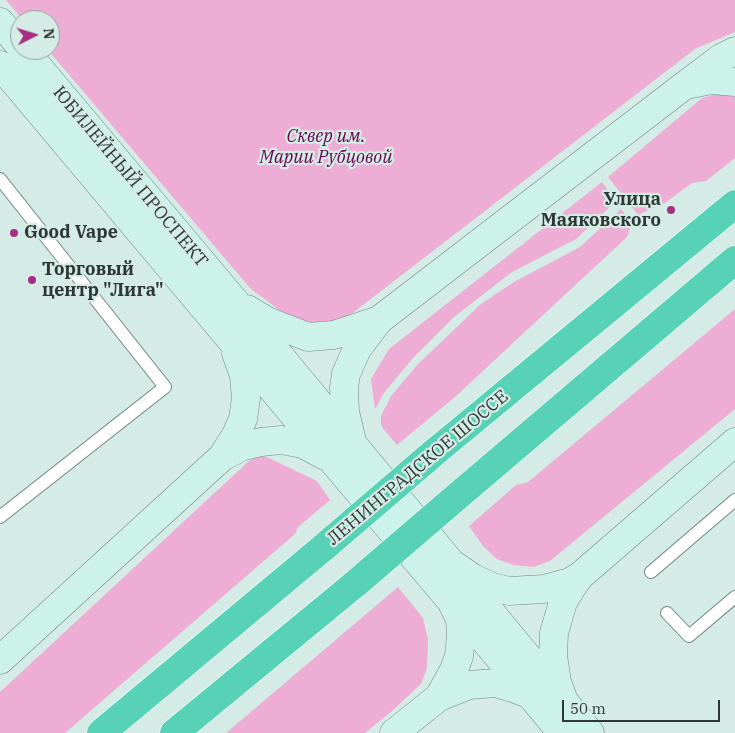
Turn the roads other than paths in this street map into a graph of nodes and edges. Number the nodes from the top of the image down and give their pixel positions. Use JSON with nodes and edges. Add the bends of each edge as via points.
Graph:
{"nodes":[{"id":1,"x":0,"y":22,"type":"edge"},
{"id":2,"x":10,"y":34,"type":"edge"},
{"id":3,"x":735,"y":51,"type":"edge"},
{"id":4,"x":32,"y":60,"type":"edge"},
{"id":5,"x":0,"y":65,"type":"edge"},
{"id":6,"x":735,"y":82,"type":"edge"},
{"id":7,"x":685,"y":85,"type":"junction"},
{"id":8,"x":0,"y":179,"type":"edge"},
{"id":9,"x":735,"y":194,"type":"edge"},
{"id":10,"x":726,"y":212,"type":"edge"},
{"id":11,"x":735,"y":260,"type":"edge"},
{"id":12,"x":237,"y":304,"type":"junction"},
{"id":13,"x":379,"y":320,"type":"junction"},
{"id":14,"x":228,"y":338,"type":"junction"},
{"id":15,"x":735,"y":442,"type":"edge"},
{"id":16,"x":345,"y":456,"type":"junction"},
{"id":17,"x":222,"y":457,"type":"junction"},
{"id":18,"x":735,"y":500,"type":"edge"},
{"id":19,"x":0,"y":517,"type":"edge"},
{"id":20,"x":451,"y":563,"type":"junction"},
{"id":21,"x":651,"y":572,"type":"dead end"},
{"id":22,"x":580,"y":576,"type":"junction"},
{"id":23,"x":735,"y":597,"type":"edge"},
{"id":24,"x":451,"y":601,"type":"junction"},
{"id":25,"x":667,"y":614,"type":"dead end"},
{"id":26,"x":0,"y":660,"type":"edge"},
{"id":27,"x":532,"y":696,"type":"junction"},
{"id":28,"x":439,"y":697,"type":"junction"},
{"id":29,"x":564,"y":701,"type":"junction"},
{"id":30,"x":101,"y":733,"type":"edge"},
{"id":31,"x":174,"y":733,"type":"edge"},
{"id":32,"x":394,"y":733,"type":"edge"},
{"id":33,"x":562,"y":733,"type":"edge"},
{"id":34,"x":590,"y":733,"type":"edge"}],
"edges":[{"from":1,"to":2,"type":"main road"},
{"from":3,"to":7,"type":"main road"},
{"from":4,"to":12,"type":"main road","name":"ЮБИЛЕЙНЫЙ ПРОСПЕКТ"},
{"from":5,"to":14,"type":"main road","name":"ЮБИЛЕЙНЫЙ ПРОСПЕКТ"},
{"from":6,"to":7,"type":"main road","via":[[720,79]]},
{"from":7,"to":13,"type":"main road"},
{"from":8,"to":19,"type":"lane","via":[[165,387]]},
{"from":9,"to":10,"type":"main road"},
{"from":10,"to":30,"type":"highway","name":"ЛЕНИНГРАДСКОЕ ШОССЕ","bridge":true},
{"from":11,"to":31,"type":"highway","bridge":true,"via":[[355,584]]},
{"from":12,"to":13,"type":"main road","via":[[267,321],[308,337],[334,335]]},
{"from":12,"to":16,"type":"main road","name":"ЮБИЛЕЙНЫЙ ПРОСПЕКТ"},
{"from":13,"to":16,"type":"main road","via":[[357,350],[346,374],[344,388],[348,428]]},
{"from":14,"to":16,"type":"main road"},
{"from":14,"to":17,"type":"main road","via":[[244,376],[246,398],[243,420]]},
{"from":15,"to":22,"type":"main road"},
{"from":16,"to":17,"type":"main road","via":[[281,440],[247,445]]},
{"from":16,"to":20,"type":"main road"},
{"from":16,"to":24,"type":"main road"},
{"from":17,"to":26,"type":"main road"},
{"from":18,"to":21,"type":"lane"},
{"from":20,"to":22,"type":"main road","via":[[473,578],[510,591],[544,589]]},
{"from":20,"to":29,"type":"main road"},
{"from":22,"to":29,"type":"main road","via":[[563,602],[554,633],[553,656]]},
{"from":23,"to":25,"type":"lane","via":[[689,636]]},
{"from":24,"to":27,"type":"main road"},
{"from":24,"to":28,"type":"main road","via":[[460,619],[461,636],[454,670]]},
{"from":27,"to":28,"type":"main road","via":[[504,686],[482,683]]},
{"from":27,"to":33,"type":"main road"},
{"from":28,"to":32,"type":"main road"},
{"from":29,"to":34,"type":"main road"}]}
